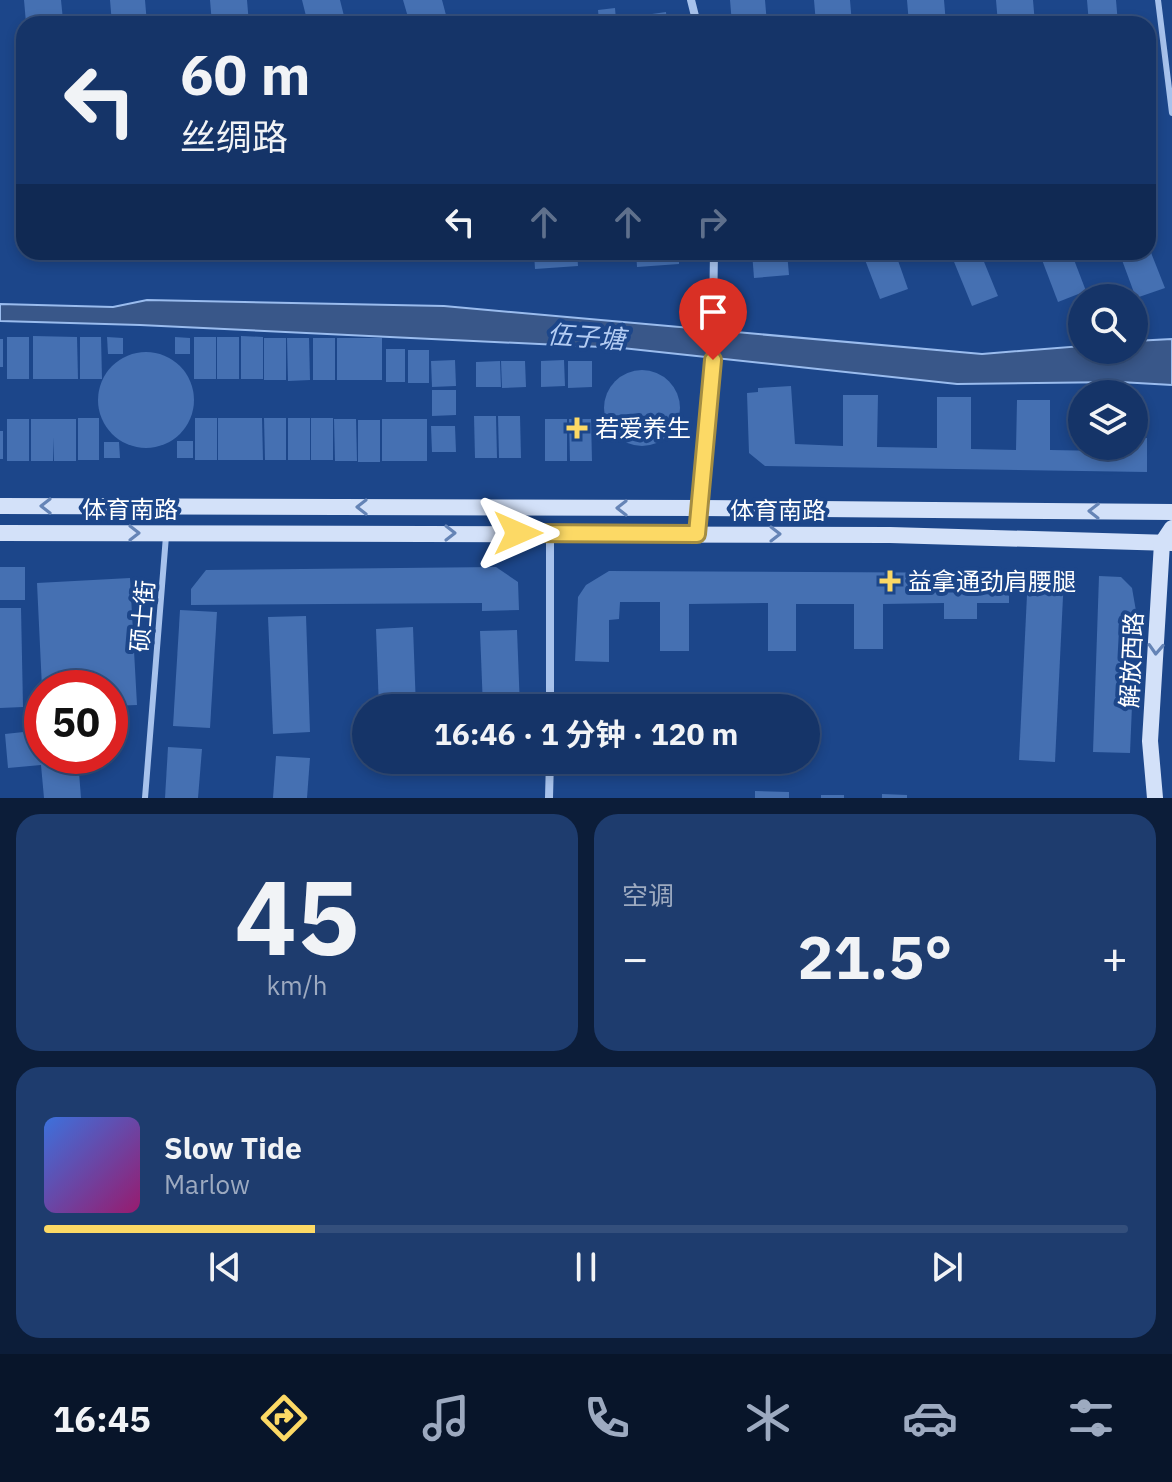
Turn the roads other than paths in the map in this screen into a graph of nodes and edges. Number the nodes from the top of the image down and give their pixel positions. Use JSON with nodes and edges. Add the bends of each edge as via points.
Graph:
{"nodes":[{"id":1,"x":1158,"y":0,"type":"edge"},
{"id":2,"x":1172,"y":113,"type":"edge"},
{"id":3,"x":714,"y":260,"type":"edge"},
{"id":4,"x":0,"y":506,"type":"edge"},
{"id":5,"x":700,"y":508,"type":"junction"},
{"id":6,"x":1172,"y":512,"type":"edge"},
{"id":7,"x":1172,"y":528,"type":"edge"},
{"id":8,"x":167,"y":532,"type":"junction"},
{"id":9,"x":0,"y":533,"type":"edge"},
{"id":10,"x":550,"y":534,"type":"junction"},
{"id":11,"x":697,"y":534,"type":"junction"},
{"id":12,"x":1167,"y":543,"type":"edge"},
{"id":13,"x":550,"y":694,"type":"edge"},
{"id":14,"x":550,"y":774,"type":"edge"},
{"id":15,"x":145,"y":798,"type":"edge"},
{"id":16,"x":549,"y":798,"type":"edge"},
{"id":17,"x":1155,"y":798,"type":"edge"}],
"edges":[{"from":1,"to":2,"type":"lane"},
{"from":3,"to":5,"type":"street","via":[[712,383]]},
{"from":5,"to":4,"type":"main road","name":"体育南路","one_way":true},
{"from":6,"to":5,"type":"main road","name":"体育南路","one_way":true},
{"from":5,"to":11,"type":"street"},
{"from":7,"to":12,"type":"main road"},
{"from":9,"to":8,"type":"main road","name":"体育南路","one_way":true},
{"from":8,"to":10,"type":"main road","name":"体育南路","one_way":true},
{"from":8,"to":15,"type":"lane","name":"硕士街"},
{"from":10,"to":11,"type":"main road","name":"体育南路"},
{"from":10,"to":13,"type":"street"},
{"from":11,"to":12,"type":"main road","name":"体育南路","one_way":true},
{"from":12,"to":17,"type":"main road","name":"解放西路","one_way":true,"via":[[1150,741]]},
{"from":14,"to":16,"type":"street"}]}
